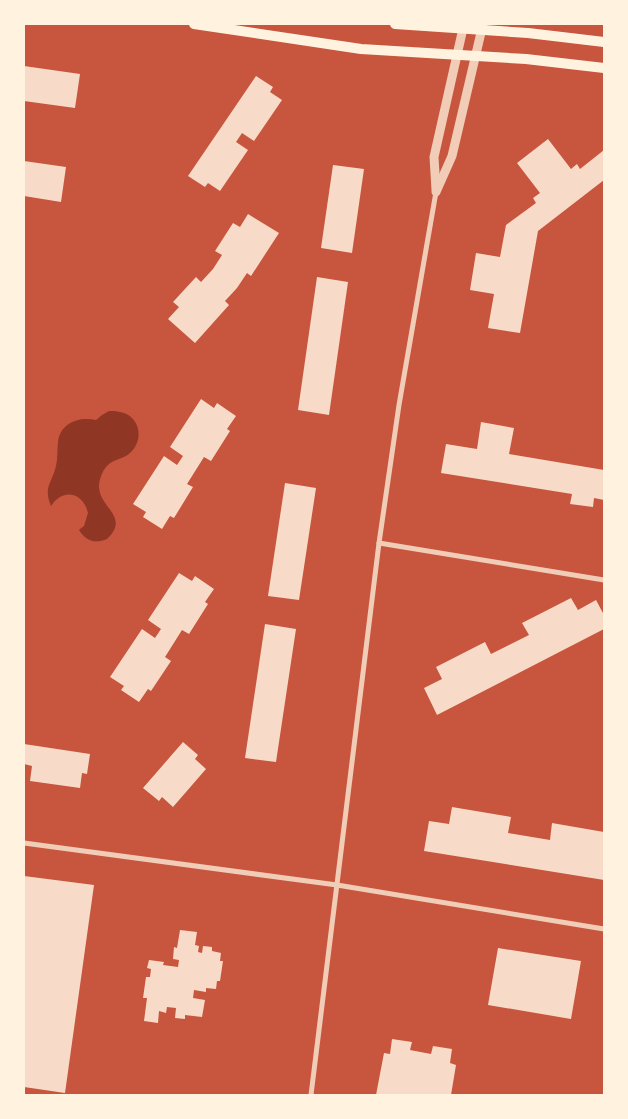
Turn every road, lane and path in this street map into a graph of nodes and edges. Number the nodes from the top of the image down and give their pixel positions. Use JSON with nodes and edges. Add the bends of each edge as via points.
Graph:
{"nodes":[{"id":1,"x":194,"y":24,"type":"edge"},
{"id":2,"x":395,"y":24,"type":"edge"},
{"id":3,"x":464,"y":26,"type":"edge"},
{"id":4,"x":483,"y":27,"type":"edge"},
{"id":5,"x":604,"y":42,"type":"edge"},
{"id":6,"x":457,"y":55,"type":"junction"},
{"id":7,"x":476,"y":56,"type":"junction"},
{"id":8,"x":604,"y":68,"type":"edge"},
{"id":9,"x":436,"y":192,"type":"junction"},
{"id":10,"x":379,"y":543,"type":"junction"},
{"id":11,"x":604,"y":580,"type":"edge"},
{"id":12,"x":24,"y":844,"type":"edge"},
{"id":13,"x":337,"y":885,"type":"junction"},
{"id":14,"x":604,"y":929,"type":"edge"},
{"id":15,"x":311,"y":1095,"type":"edge"}],
"edges":[{"from":1,"to":6,"type":"main road","via":[[361,48]]},
{"from":2,"to":3,"type":"main road"},
{"from":3,"to":4,"type":"main road"},
{"from":3,"to":6,"type":"street"},
{"from":4,"to":5,"type":"main road"},
{"from":4,"to":7,"type":"street"},
{"from":6,"to":7,"type":"main road"},
{"from":6,"to":9,"type":"street","via":[[434,157]]},
{"from":7,"to":8,"type":"main road"},
{"from":7,"to":9,"type":"street","via":[[452,156]]},
{"from":9,"to":10,"type":"street"},
{"from":10,"to":11,"type":"street"},
{"from":10,"to":13,"type":"street"},
{"from":12,"to":13,"type":"street"},
{"from":13,"to":14,"type":"street"},
{"from":13,"to":15,"type":"street"}]}
